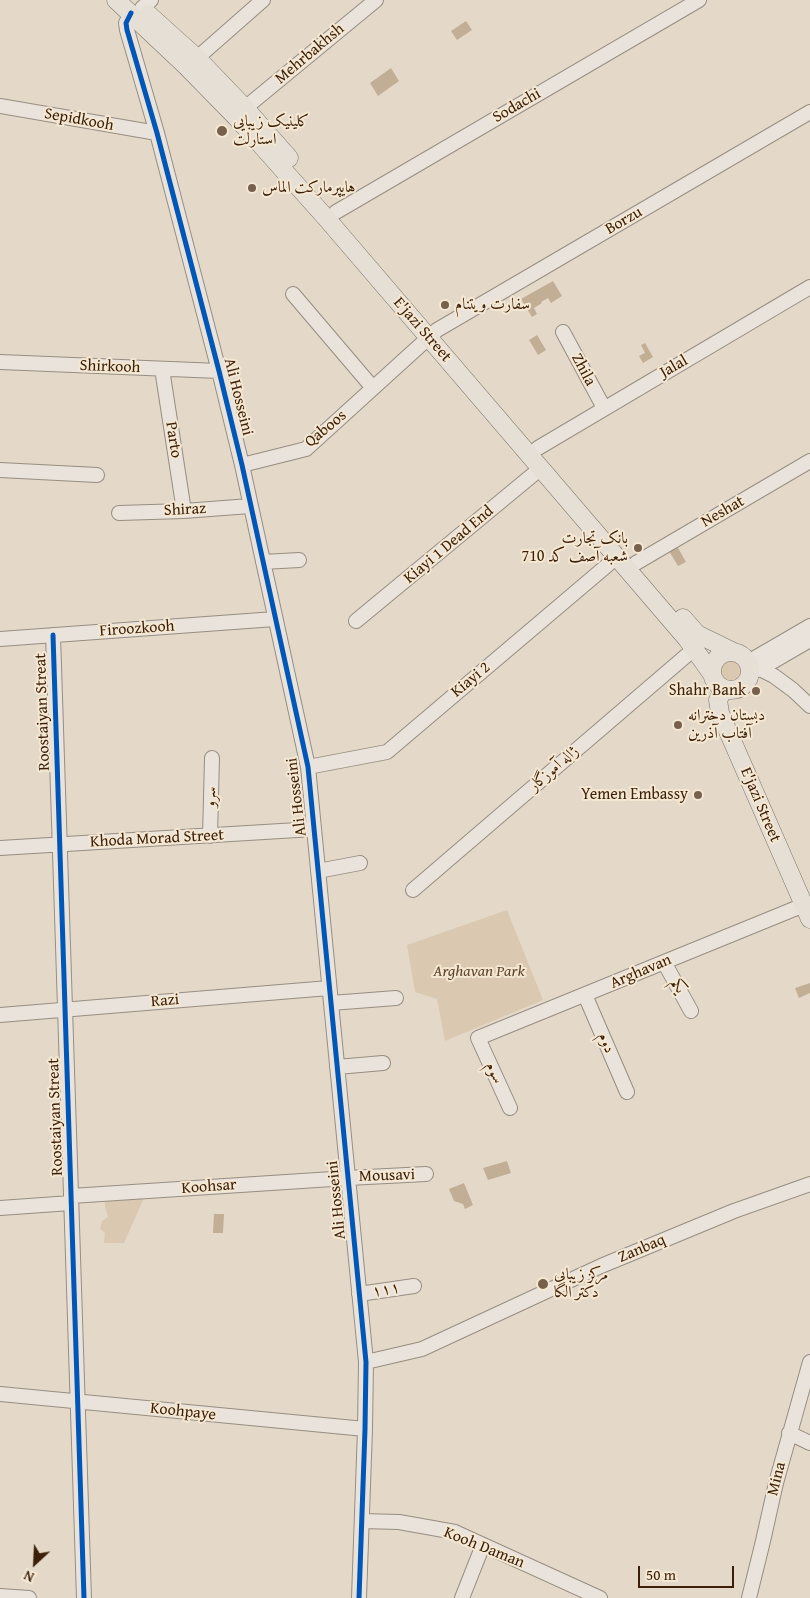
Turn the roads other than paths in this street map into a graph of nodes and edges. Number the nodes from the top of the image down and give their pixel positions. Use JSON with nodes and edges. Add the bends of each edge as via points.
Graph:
{"nodes":[{"id":1,"x":116,"y":0,"type":"edge"},
{"id":2,"x":263,"y":0,"type":"edge"},
{"id":3,"x":376,"y":0,"type":"edge"},
{"id":4,"x":699,"y":0,"type":"edge"},
{"id":5,"x":139,"y":5,"type":"edge"},
{"id":6,"x":197,"y":58,"type":"junction"},
{"id":7,"x":0,"y":106,"type":"edge"},
{"id":8,"x":245,"y":108,"type":"junction"},
{"id":9,"x":810,"y":112,"type":"edge"},
{"id":10,"x":158,"y":133,"type":"junction"},
{"id":11,"x":336,"y":212,"type":"junction"},
{"id":12,"x":810,"y":287,"type":"edge"},
{"id":13,"x":293,"y":294,"type":"dead end"},
{"id":14,"x":562,"y":332,"type":"dead end"},
{"id":15,"x":433,"y":334,"type":"junction"},
{"id":16,"x":0,"y":362,"type":"edge"},
{"id":17,"x":162,"y":369,"type":"junction"},
{"id":18,"x":219,"y":371,"type":"junction"},
{"id":19,"x":373,"y":388,"type":"junction"},
{"id":20,"x":604,"y":408,"type":"junction"},
{"id":21,"x":538,"y":448,"type":"junction"},
{"id":22,"x":810,"y":461,"type":"edge"},
{"id":23,"x":242,"y":465,"type":"junction"},
{"id":24,"x":541,"y":468,"type":"junction"},
{"id":25,"x":0,"y":470,"type":"edge"},
{"id":26,"x":98,"y":475,"type":"dead end"},
{"id":27,"x":250,"y":506,"type":"junction"},
{"id":28,"x":184,"y":510,"type":"junction"},
{"id":29,"x":119,"y":512,"type":"dead end"},
{"id":30,"x":617,"y":557,"type":"junction"},
{"id":31,"x":299,"y":560,"type":"dead end"},
{"id":32,"x":263,"y":562,"type":"junction"},
{"id":33,"x":636,"y":563,"type":"junction"},
{"id":34,"x":275,"y":619,"type":"junction"},
{"id":35,"x":356,"y":621,"type":"dead end"},
{"id":36,"x":810,"y":626,"type":"edge"},
{"id":37,"x":53,"y":635,"type":"junction"},
{"id":38,"x":0,"y":639,"type":"edge"},
{"id":39,"x":810,"y":640,"type":"edge"},
{"id":40,"x":694,"y":648,"type":"junction"},
{"id":41,"x":749,"y":664,"type":"junction"},
{"id":42,"x":712,"y":674,"type":"junction"},
{"id":43,"x":724,"y":689,"type":"junction"},
{"id":44,"x":810,"y":706,"type":"edge"},
{"id":45,"x":212,"y":758,"type":"dead end"},
{"id":46,"x":308,"y":767,"type":"junction"},
{"id":47,"x":314,"y":829,"type":"junction"},
{"id":48,"x":210,"y":836,"type":"junction"},
{"id":49,"x":59,"y":844,"type":"junction"},
{"id":50,"x":0,"y":848,"type":"edge"},
{"id":51,"x":360,"y":863,"type":"dead end"},
{"id":52,"x":318,"y":871,"type":"junction"},
{"id":53,"x":414,"y":890,"type":"dead end"},
{"id":54,"x":807,"y":912,"type":"edge"},
{"id":55,"x":664,"y":962,"type":"junction"},
{"id":56,"x":329,"y":988,"type":"junction"},
{"id":57,"x":585,"y":995,"type":"junction"},
{"id":58,"x":396,"y":998,"type":"dead end"},
{"id":59,"x":331,"y":1003,"type":"junction"},
{"id":60,"x":65,"y":1010,"type":"junction"},
{"id":61,"x":691,"y":1011,"type":"dead end"},
{"id":62,"x":0,"y":1015,"type":"edge"},
{"id":63,"x":478,"y":1038,"type":"joint"},
{"id":64,"x":383,"y":1063,"type":"dead end"},
{"id":65,"x":337,"y":1067,"type":"junction"},
{"id":66,"x":627,"y":1092,"type":"dead end"},
{"id":67,"x":510,"y":1108,"type":"dead end"},
{"id":68,"x":426,"y":1174,"type":"dead end"},
{"id":69,"x":348,"y":1178,"type":"junction"},
{"id":70,"x":810,"y":1184,"type":"edge"},
{"id":71,"x":71,"y":1200,"type":"junction"},
{"id":72,"x":0,"y":1208,"type":"edge"},
{"id":73,"x":414,"y":1286,"type":"dead end"},
{"id":74,"x":359,"y":1294,"type":"junction"},
{"id":75,"x":366,"y":1362,"type":"junction"},
{"id":76,"x":810,"y":1362,"type":"edge"},
{"id":77,"x":0,"y":1394,"type":"edge"},
{"id":78,"x":77,"y":1402,"type":"junction"},
{"id":79,"x":365,"y":1430,"type":"junction"},
{"id":80,"x":789,"y":1433,"type":"junction"},
{"id":81,"x":810,"y":1443,"type":"edge"},
{"id":82,"x":362,"y":1521,"type":"junction"},
{"id":83,"x":483,"y":1545,"type":"junction"},
{"id":84,"x":0,"y":1596,"type":"edge"},
{"id":85,"x":29,"y":1598,"type":"edge"},
{"id":86,"x":84,"y":1598,"type":"edge"},
{"id":87,"x":359,"y":1598,"type":"edge"},
{"id":88,"x":462,"y":1598,"type":"edge"},
{"id":89,"x":600,"y":1598,"type":"edge"},
{"id":90,"x":749,"y":1598,"type":"edge"}],
"edges":[{"from":1,"to":5,"type":"main road","name":"E'jazi Street"},
{"from":2,"to":6,"type":"street"},
{"from":3,"to":8,"type":"street","name":"Mehrbakhsh"},
{"from":4,"to":11,"type":"street","name":"Sodachi"},
{"from":5,"to":6,"type":"main road","name":"E'jazi Street"},
{"from":5,"to":10,"type":"street","name":"Ali Hosseini","via":[[126,23],[127,30]]},
{"from":5,"to":15,"type":"main road","name":"E'jazi Street","via":[[185,65]]},
{"from":6,"to":8,"type":"main road","name":"E'jazi Street"},
{"from":7,"to":10,"type":"street","name":"Sepidkooh"},
{"from":8,"to":11,"type":"main road","name":"E'jazi Street"},
{"from":9,"to":15,"type":"street","name":"Borzu"},
{"from":10,"to":18,"type":"street","name":"Ali Hosseini"},
{"from":11,"to":15,"type":"main road","name":"E'jazi Street"},
{"from":12,"to":20,"type":"street","name":"Jalal"},
{"from":13,"to":19,"type":"street"},
{"from":14,"to":20,"type":"street","name":"Zhila"},
{"from":15,"to":19,"type":"street","name":"Qaboos"},
{"from":15,"to":21,"type":"main road","name":"E'jazi Street"},
{"from":15,"to":24,"type":"main road","name":"E'jazi Street"},
{"from":16,"to":17,"type":"street","name":"Shirkooh"},
{"from":17,"to":18,"type":"street","name":"Shirkooh"},
{"from":17,"to":28,"type":"street","name":"Parto"},
{"from":18,"to":23,"type":"street","name":"Ali Hosseini"},
{"from":19,"to":23,"type":"street","name":"Qaboos","via":[[306,449]]},
{"from":20,"to":21,"type":"street","name":"Jalal"},
{"from":21,"to":33,"type":"main road","name":"E'jazi Street"},
{"from":22,"to":33,"type":"street","name":"Neshat"},
{"from":23,"to":27,"type":"street","name":"Ali Hosseini"},
{"from":24,"to":30,"type":"main road","name":"E'jazi Street"},
{"from":24,"to":35,"type":"street","name":"Kiayi 1 Dead End"},
{"from":25,"to":26,"type":"street"},
{"from":27,"to":28,"type":"street","name":"Shiraz"},
{"from":27,"to":32,"type":"street","name":"Ali Hosseini"},
{"from":28,"to":29,"type":"street","name":"Shiraz"},
{"from":30,"to":40,"type":"main road","name":"E'jazi Street"},
{"from":30,"to":46,"type":"street","name":"Kiayi 2","via":[[387,752]]},
{"from":31,"to":32,"type":"street"},
{"from":32,"to":34,"type":"street","name":"Ali Hosseini"},
{"from":33,"to":41,"type":"main road","name":"E'jazi Street","via":[[697,634]]},
{"from":34,"to":37,"type":"street","name":"Firoozkooh"},
{"from":34,"to":46,"type":"street","name":"Ali Hosseini"},
{"from":36,"to":41,"type":"street"},
{"from":37,"to":38,"type":"street","name":"Firoozkooh"},
{"from":37,"to":49,"type":"street","name":"Roostaiyan Streat"},
{"from":39,"to":41,"type":"street"},
{"from":40,"to":42,"type":"main road","name":"E'jazi Street"},
{"from":40,"to":53,"type":"street","name":"ژاله آموزگار"},
{"from":41,"to":42,"type":"main road","via":[[730,652],[718,657]]},
{"from":41,"to":43,"type":"main road","via":[[746,683],[742,687]]},
{"from":41,"to":44,"type":"street","via":[[774,676]]},
{"from":42,"to":43,"type":"main road","name":"E'jazi Street","via":[[718,686]]},
{"from":43,"to":54,"type":"main road","name":"E'jazi Street","via":[[718,700],[720,712]]},
{"from":45,"to":48,"type":"street","name":"سرو"},
{"from":46,"to":47,"type":"street","name":"Ali Hosseini"},
{"from":47,"to":48,"type":"street","name":"Khoda Morad Street"},
{"from":47,"to":52,"type":"street","name":"Ali Hosseini"},
{"from":48,"to":49,"type":"street","name":"Khoda Morad Street"},
{"from":49,"to":50,"type":"street","name":"Khoda Morad Street"},
{"from":49,"to":60,"type":"street","name":"Roostaiyan Streat"},
{"from":51,"to":52,"type":"street"},
{"from":52,"to":56,"type":"street","name":"Ali Hosseini"},
{"from":54,"to":55,"type":"street","name":"Arghavan"},
{"from":55,"to":57,"type":"street","name":"Arghavan"},
{"from":55,"to":61,"type":"street","name":"یکم"},
{"from":56,"to":59,"type":"street","name":"Ali Hosseini"},
{"from":56,"to":60,"type":"street","name":"Razi"},
{"from":57,"to":63,"type":"street","name":"Arghavan"},
{"from":57,"to":66,"type":"street","name":"دوم"},
{"from":58,"to":59,"type":"street"},
{"from":59,"to":65,"type":"street","name":"Ali Hosseini"},
{"from":60,"to":62,"type":"street","name":"Razi"},
{"from":60,"to":71,"type":"street","name":"Roostaiyan Streat"},
{"from":63,"to":67,"type":"street","name":"سوم"},
{"from":64,"to":65,"type":"street"},
{"from":65,"to":69,"type":"street","name":"Ali Hosseini"},
{"from":68,"to":69,"type":"street","name":"Mousavi"},
{"from":69,"to":71,"type":"street","name":"Koohsar"},
{"from":69,"to":74,"type":"street","name":"Ali Hosseini"},
{"from":70,"to":75,"type":"street","name":"Zanbaq","via":[[734,1211],[602,1266],[422,1349]]},
{"from":71,"to":72,"type":"street","name":"Koohsar"},
{"from":71,"to":78,"type":"street","name":"Roostaiyan Streat"},
{"from":73,"to":74,"type":"street","name":"۱۱۱"},
{"from":74,"to":75,"type":"street","name":"Ali Hosseini"},
{"from":75,"to":79,"type":"street","name":"Ali Hosseini"},
{"from":76,"to":80,"type":"street","name":"Mina"},
{"from":77,"to":78,"type":"street","name":"Koohpaye"},
{"from":78,"to":79,"type":"street","name":"Koohpaye"},
{"from":78,"to":86,"type":"street","name":"Roostaiyan Streat"},
{"from":79,"to":82,"type":"street","name":"Ali Hosseini"},
{"from":80,"to":81,"type":"street"},
{"from":80,"to":90,"type":"street","name":"Mina"},
{"from":82,"to":83,"type":"street","name":"Kooh Daman","via":[[399,1522],[455,1532]]},
{"from":82,"to":87,"type":"street","name":"Ali Hosseini"},
{"from":83,"to":88,"type":"street"},
{"from":83,"to":89,"type":"street","name":"Kooh Daman"},
{"from":84,"to":85,"type":"street"}]}
